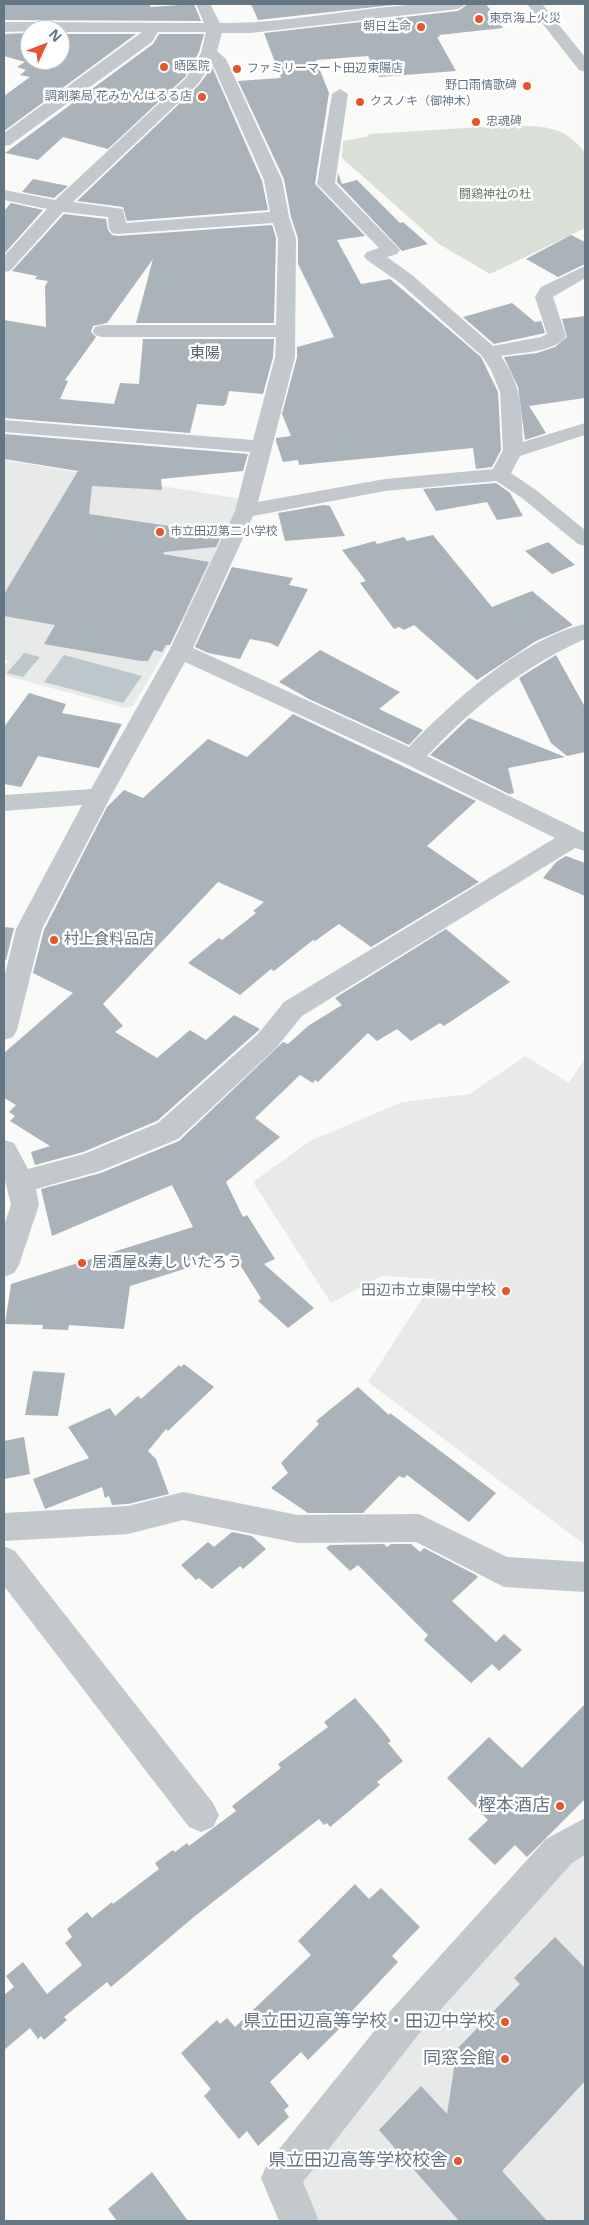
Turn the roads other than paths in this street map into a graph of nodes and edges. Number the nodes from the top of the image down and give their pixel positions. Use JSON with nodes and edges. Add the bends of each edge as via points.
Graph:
{"nodes":[{"id":1,"x":203,"y":4,"type":"edge"},
{"id":2,"x":458,"y":4,"type":"edge"},
{"id":3,"x":534,"y":4,"type":"edge"},
{"id":4,"x":14,"y":21,"type":"edge"},
{"id":5,"x":152,"y":29,"type":"junction"},
{"id":6,"x":214,"y":30,"type":"junction"},
{"id":7,"x":208,"y":52,"type":"junction"},
{"id":8,"x":585,"y":67,"type":"edge"},
{"id":9,"x":340,"y":94,"type":"dead end"},
{"id":10,"x":4,"y":141,"type":"edge"},
{"id":11,"x":4,"y":195,"type":"edge"},
{"id":12,"x":59,"y":206,"type":"junction"},
{"id":13,"x":280,"y":217,"type":"junction"},
{"id":14,"x":585,"y":260,"type":"edge"},
{"id":15,"x":4,"y":267,"type":"edge"},
{"id":16,"x":585,"y":271,"type":"edge"},
{"id":17,"x":544,"y":297,"type":"junction"},
{"id":18,"x":102,"y":331,"type":"dead end"},
{"id":19,"x":285,"y":331,"type":"junction"},
{"id":20,"x":489,"y":352,"type":"junction"},
{"id":21,"x":4,"y":426,"type":"edge"},
{"id":22,"x":585,"y":430,"type":"edge"},
{"id":23,"x":263,"y":447,"type":"junction"},
{"id":24,"x":512,"y":452,"type":"junction"},
{"id":25,"x":500,"y":475,"type":"junction"},
{"id":26,"x":245,"y":511,"type":"junction"},
{"id":27,"x":585,"y":540,"type":"edge"},
{"id":28,"x":585,"y":631,"type":"edge"},
{"id":29,"x":180,"y":651,"type":"junction"},
{"id":30,"x":412,"y":758,"type":"junction"},
{"id":31,"x":99,"y":796,"type":"junction"},
{"id":32,"x":4,"y":803,"type":"edge"},
{"id":33,"x":580,"y":841,"type":"edge"},
{"id":34,"x":4,"y":1030,"type":"edge"},
{"id":35,"x":4,"y":1151,"type":"edge"},
{"id":36,"x":21,"y":1182,"type":"junction"},
{"id":37,"x":4,"y":1265,"type":"edge"},
{"id":38,"x":4,"y":1527,"type":"edge"},
{"id":39,"x":4,"y":1561,"type":"edge"},
{"id":40,"x":585,"y":1577,"type":"edge"},
{"id":41,"x":201,"y":1815,"type":"dead end"},
{"id":42,"x":585,"y":1835,"type":"edge"},
{"id":43,"x":299,"y":2221,"type":"edge"}],
"edges":[{"from":1,"to":6,"type":"street"},
{"from":2,"to":6,"type":"street"},
{"from":3,"to":8,"type":"street"},
{"from":4,"to":5,"type":"street"},
{"from":5,"to":6,"type":"street"},
{"from":5,"to":10,"type":"street","via":[[146,39]]},
{"from":6,"to":7,"type":"street"},
{"from":7,"to":12,"type":"street","via":[[192,81]]},
{"from":7,"to":13,"type":"street","via":[[218,60],[273,180]]},
{"from":9,"to":20,"type":"street","via":[[326,184],[391,250],[373,256],[406,279]]},
{"from":11,"to":12,"type":"street"},
{"from":12,"to":13,"type":"street","via":[[117,212],[118,229]]},
{"from":12,"to":15,"type":"street"},
{"from":13,"to":19,"type":"street","via":[[287,238]]},
{"from":14,"to":17,"type":"street","via":[[538,288]]},
{"from":16,"to":17,"type":"street","via":[[548,291]]},
{"from":17,"to":20,"type":"street","via":[[557,336],[547,342]]},
{"from":18,"to":19,"type":"street"},
{"from":19,"to":23,"type":"street","via":[[285,357]]},
{"from":20,"to":24,"type":"street","via":[[510,392]]},
{"from":21,"to":23,"type":"street"},
{"from":22,"to":24,"type":"street"},
{"from":23,"to":26,"type":"street"},
{"from":24,"to":25,"type":"street"},
{"from":25,"to":26,"type":"street","via":[[385,485]]},
{"from":25,"to":27,"type":"street","via":[[529,494]]},
{"from":26,"to":29,"type":"street"},
{"from":28,"to":30,"type":"street","via":[[499,677],[448,719]]},
{"from":29,"to":30,"type":"street"},
{"from":29,"to":31,"type":"street"},
{"from":30,"to":33,"type":"street"},
{"from":31,"to":32,"type":"street"},
{"from":31,"to":34,"type":"street","via":[[29,930]]},
{"from":33,"to":36,"type":"street","via":[[293,1009],[267,1041],[168,1131],[90,1164]]},
{"from":35,"to":36,"type":"street"},
{"from":36,"to":37,"type":"street","via":[[25,1205]]},
{"from":38,"to":40,"type":"street","via":[[128,1520],[183,1506],[298,1529],[419,1528],[504,1572]]},
{"from":39,"to":41,"type":"street"},
{"from":42,"to":43,"type":"street","via":[[559,1851],[405,2022],[281,2178]]}]}
